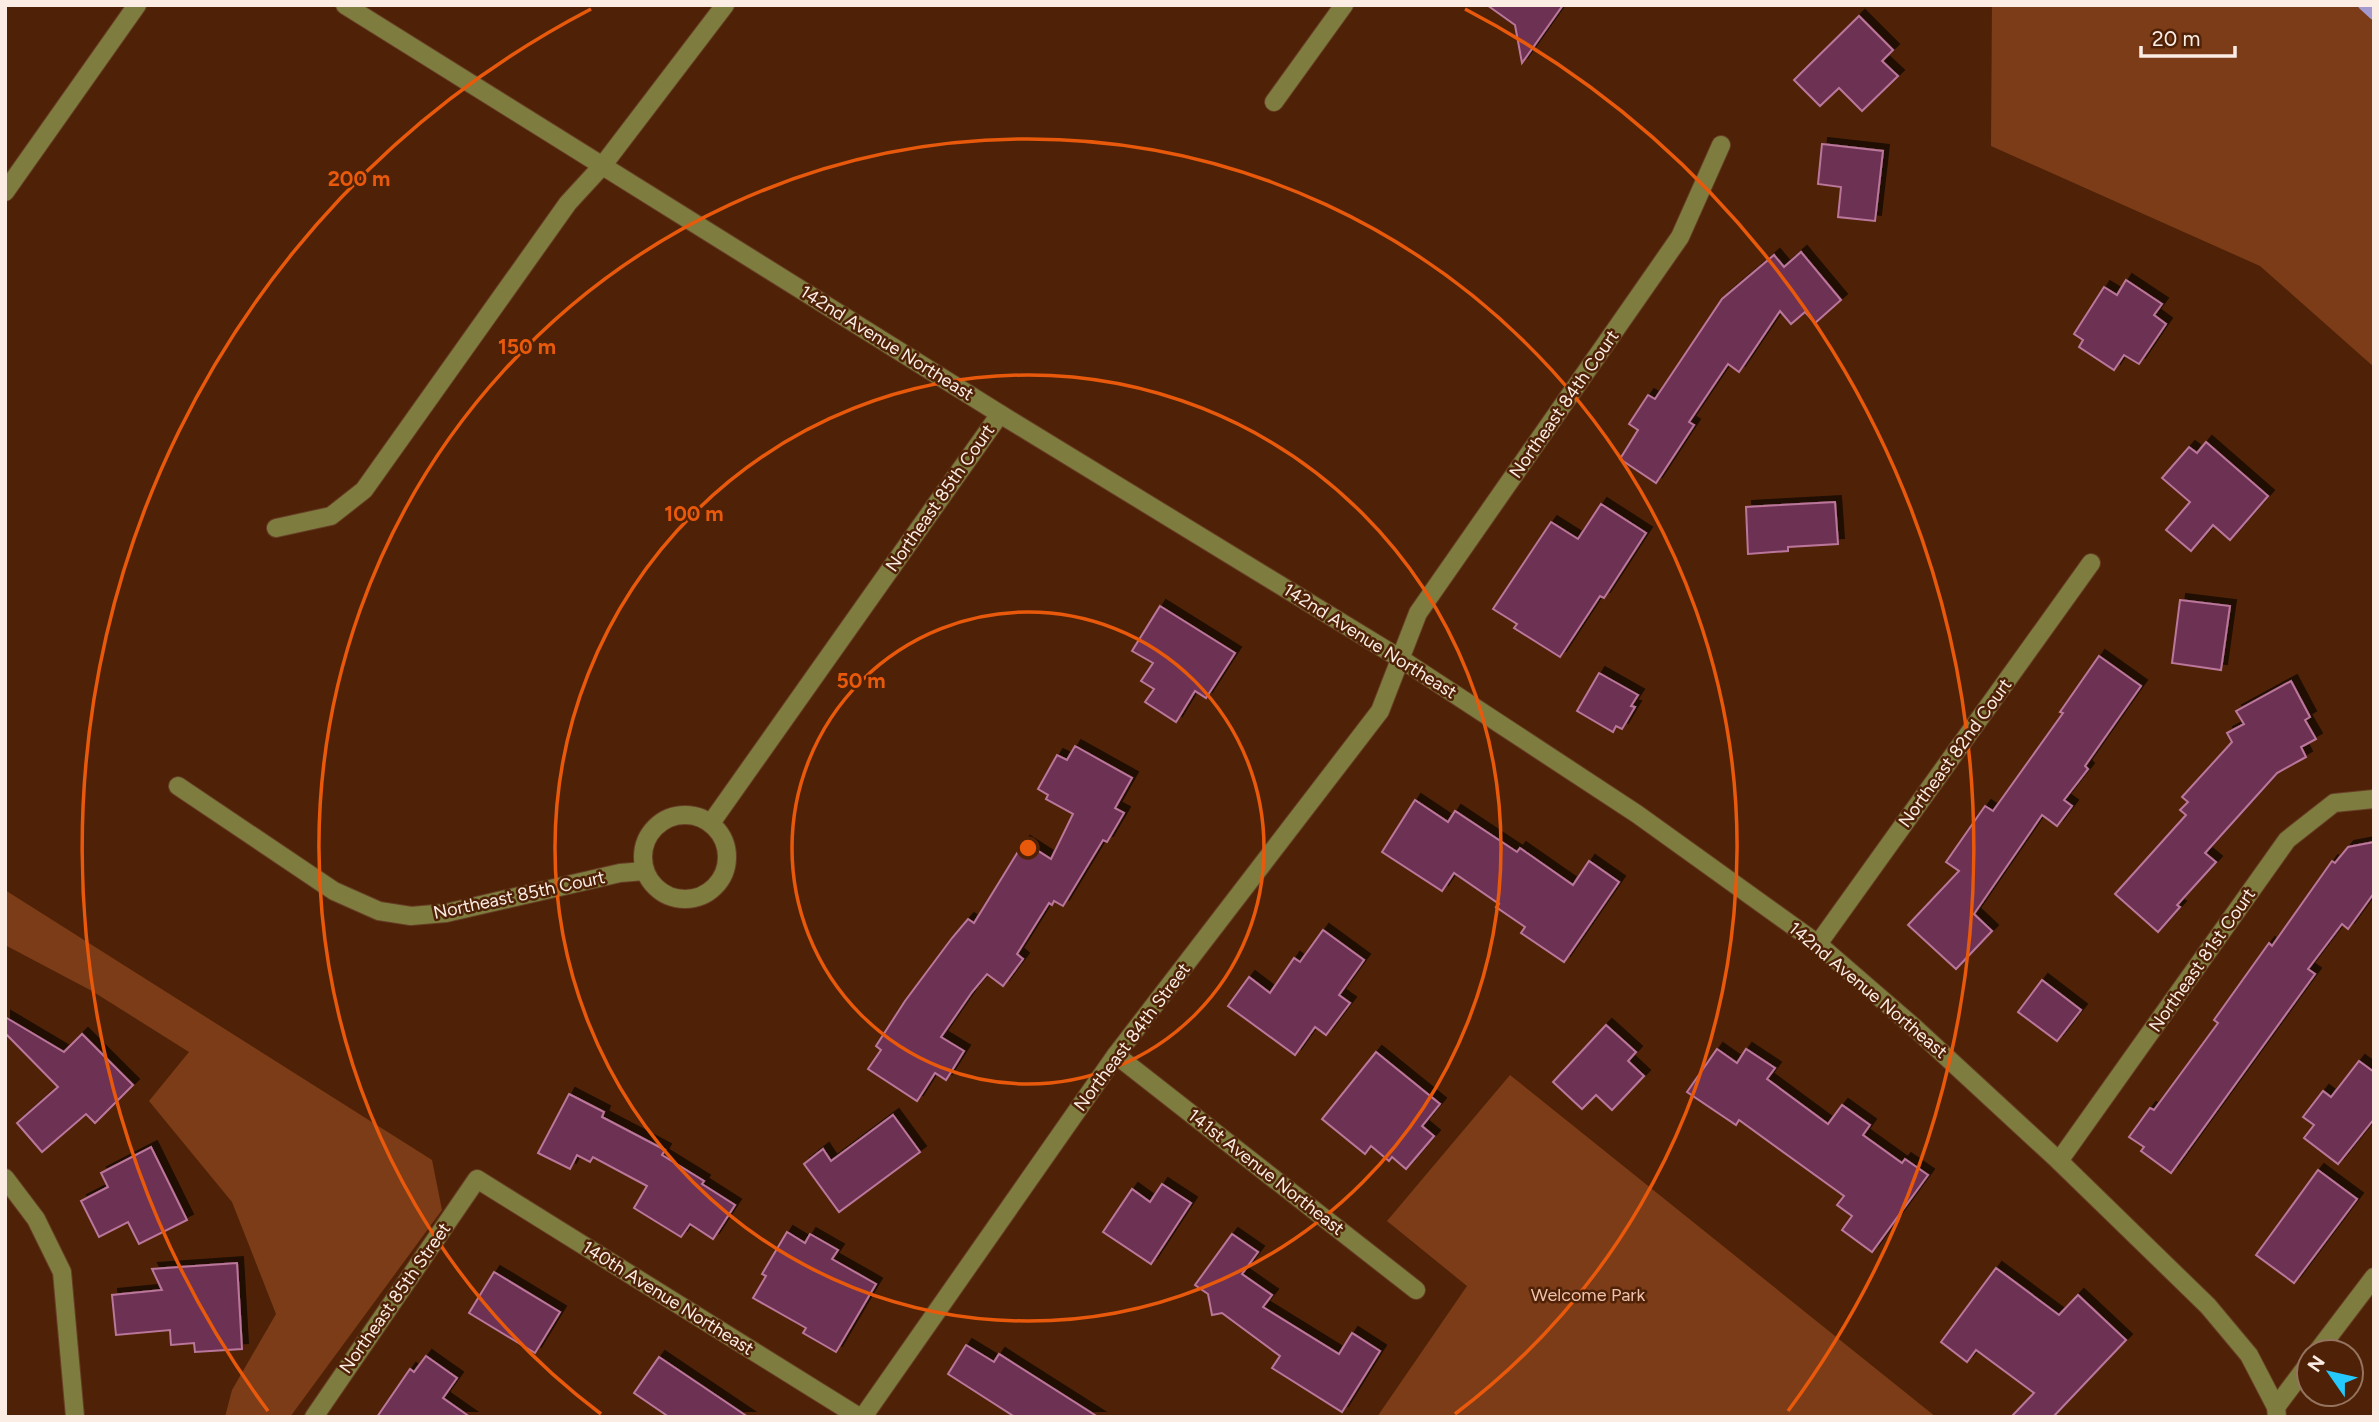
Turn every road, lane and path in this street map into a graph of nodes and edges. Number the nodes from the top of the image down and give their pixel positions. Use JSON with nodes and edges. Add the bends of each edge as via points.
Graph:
{"nodes":[{"id":1,"x":137,"y":5,"type":"edge"},
{"id":2,"x":345,"y":5,"type":"edge"},
{"id":3,"x":725,"y":5,"type":"edge"},
{"id":4,"x":1344,"y":5,"type":"edge"},
{"id":5,"x":1274,"y":102,"type":"dead end"},
{"id":6,"x":1721,"y":145,"type":"dead end"},
{"id":7,"x":603,"y":165,"type":"junction"},
{"id":8,"x":5,"y":192,"type":"edge"},
{"id":9,"x":1000,"y":414,"type":"junction"},
{"id":10,"x":276,"y":528,"type":"dead end"},
{"id":11,"x":2091,"y":563,"type":"dead end"},
{"id":12,"x":1401,"y":659,"type":"junction"},
{"id":13,"x":178,"y":786,"type":"dead end"},
{"id":14,"x":2374,"y":799,"type":"edge"},
{"id":15,"x":711,"y":823,"type":"junction"},
{"id":16,"x":645,"y":871,"type":"junction"},
{"id":17,"x":1818,"y":944,"type":"junction"},
{"id":18,"x":1116,"y":1055,"type":"junction"},
{"id":19,"x":2059,"y":1161,"type":"junction"},
{"id":20,"x":5,"y":1178,"type":"edge"},
{"id":21,"x":477,"y":1179,"type":"joint"},
{"id":22,"x":2374,"y":1277,"type":"edge"},
{"id":23,"x":1416,"y":1290,"type":"dead end"},
{"id":24,"x":2328,"y":1338,"type":"edge"},
{"id":25,"x":2295,"y":1384,"type":"edge"},
{"id":26,"x":2277,"y":1412,"type":"edge"},
{"id":27,"x":75,"y":1417,"type":"edge"},
{"id":28,"x":313,"y":1417,"type":"edge"},
{"id":29,"x":861,"y":1417,"type":"edge"}],
"edges":[{"from":1,"to":8,"type":"street"},
{"from":2,"to":7,"type":"street","name":"142nd Avenue Northeast"},
{"from":3,"to":7,"type":"street"},
{"from":4,"to":5,"type":"street"},
{"from":6,"to":12,"type":"street","name":"Northeast 84th Court","via":[[1680,237],[1418,613]]},
{"from":7,"to":9,"type":"street","name":"142nd Avenue Northeast"},
{"from":7,"to":10,"type":"street","via":[[568,203],[364,490],[331,516]]},
{"from":9,"to":12,"type":"street","name":"142nd Avenue Northeast"},
{"from":9,"to":15,"type":"street","name":"Northeast 85th Court"},
{"from":11,"to":17,"type":"street","name":"Northeast 82nd Court"},
{"from":12,"to":17,"type":"street","name":"142nd Avenue Northeast","via":[[1637,814]]},
{"from":12,"to":18,"type":"street","name":"Northeast 84th Street","via":[[1380,711]]},
{"from":13,"to":16,"type":"street","name":"Northeast 85th Court","via":[[334,891],[379,911],[411,916],[446,912]]},
{"from":14,"to":19,"type":"street","name":"Northeast 81st Court","via":[[2334,803],[2287,840]]},
{"from":15,"to":16,"type":"street","via":[[685,814],[660,823],[645,845]]},
{"from":15,"to":16,"type":"street","via":[[721,833],[728,862],[715,888],[688,900],[674,898],[652,883]]},
{"from":17,"to":19,"type":"street","name":"142nd Avenue Northeast"},
{"from":18,"to":23,"type":"street","name":"141st Avenue Northeast"},
{"from":18,"to":29,"type":"street","name":"Northeast 84th Street"},
{"from":19,"to":26,"type":"street","name":"142nd Avenue Northeast","via":[[2208,1306],[2249,1355]]},
{"from":20,"to":27,"type":"street","via":[[36,1219],[62,1272]]},
{"from":21,"to":28,"type":"street","name":"Northeast 85th Street"},
{"from":21,"to":29,"type":"street","name":"140th Avenue Northeast"},
{"from":22,"to":24,"type":"street"},
{"from":25,"to":26,"type":"street"}]}
